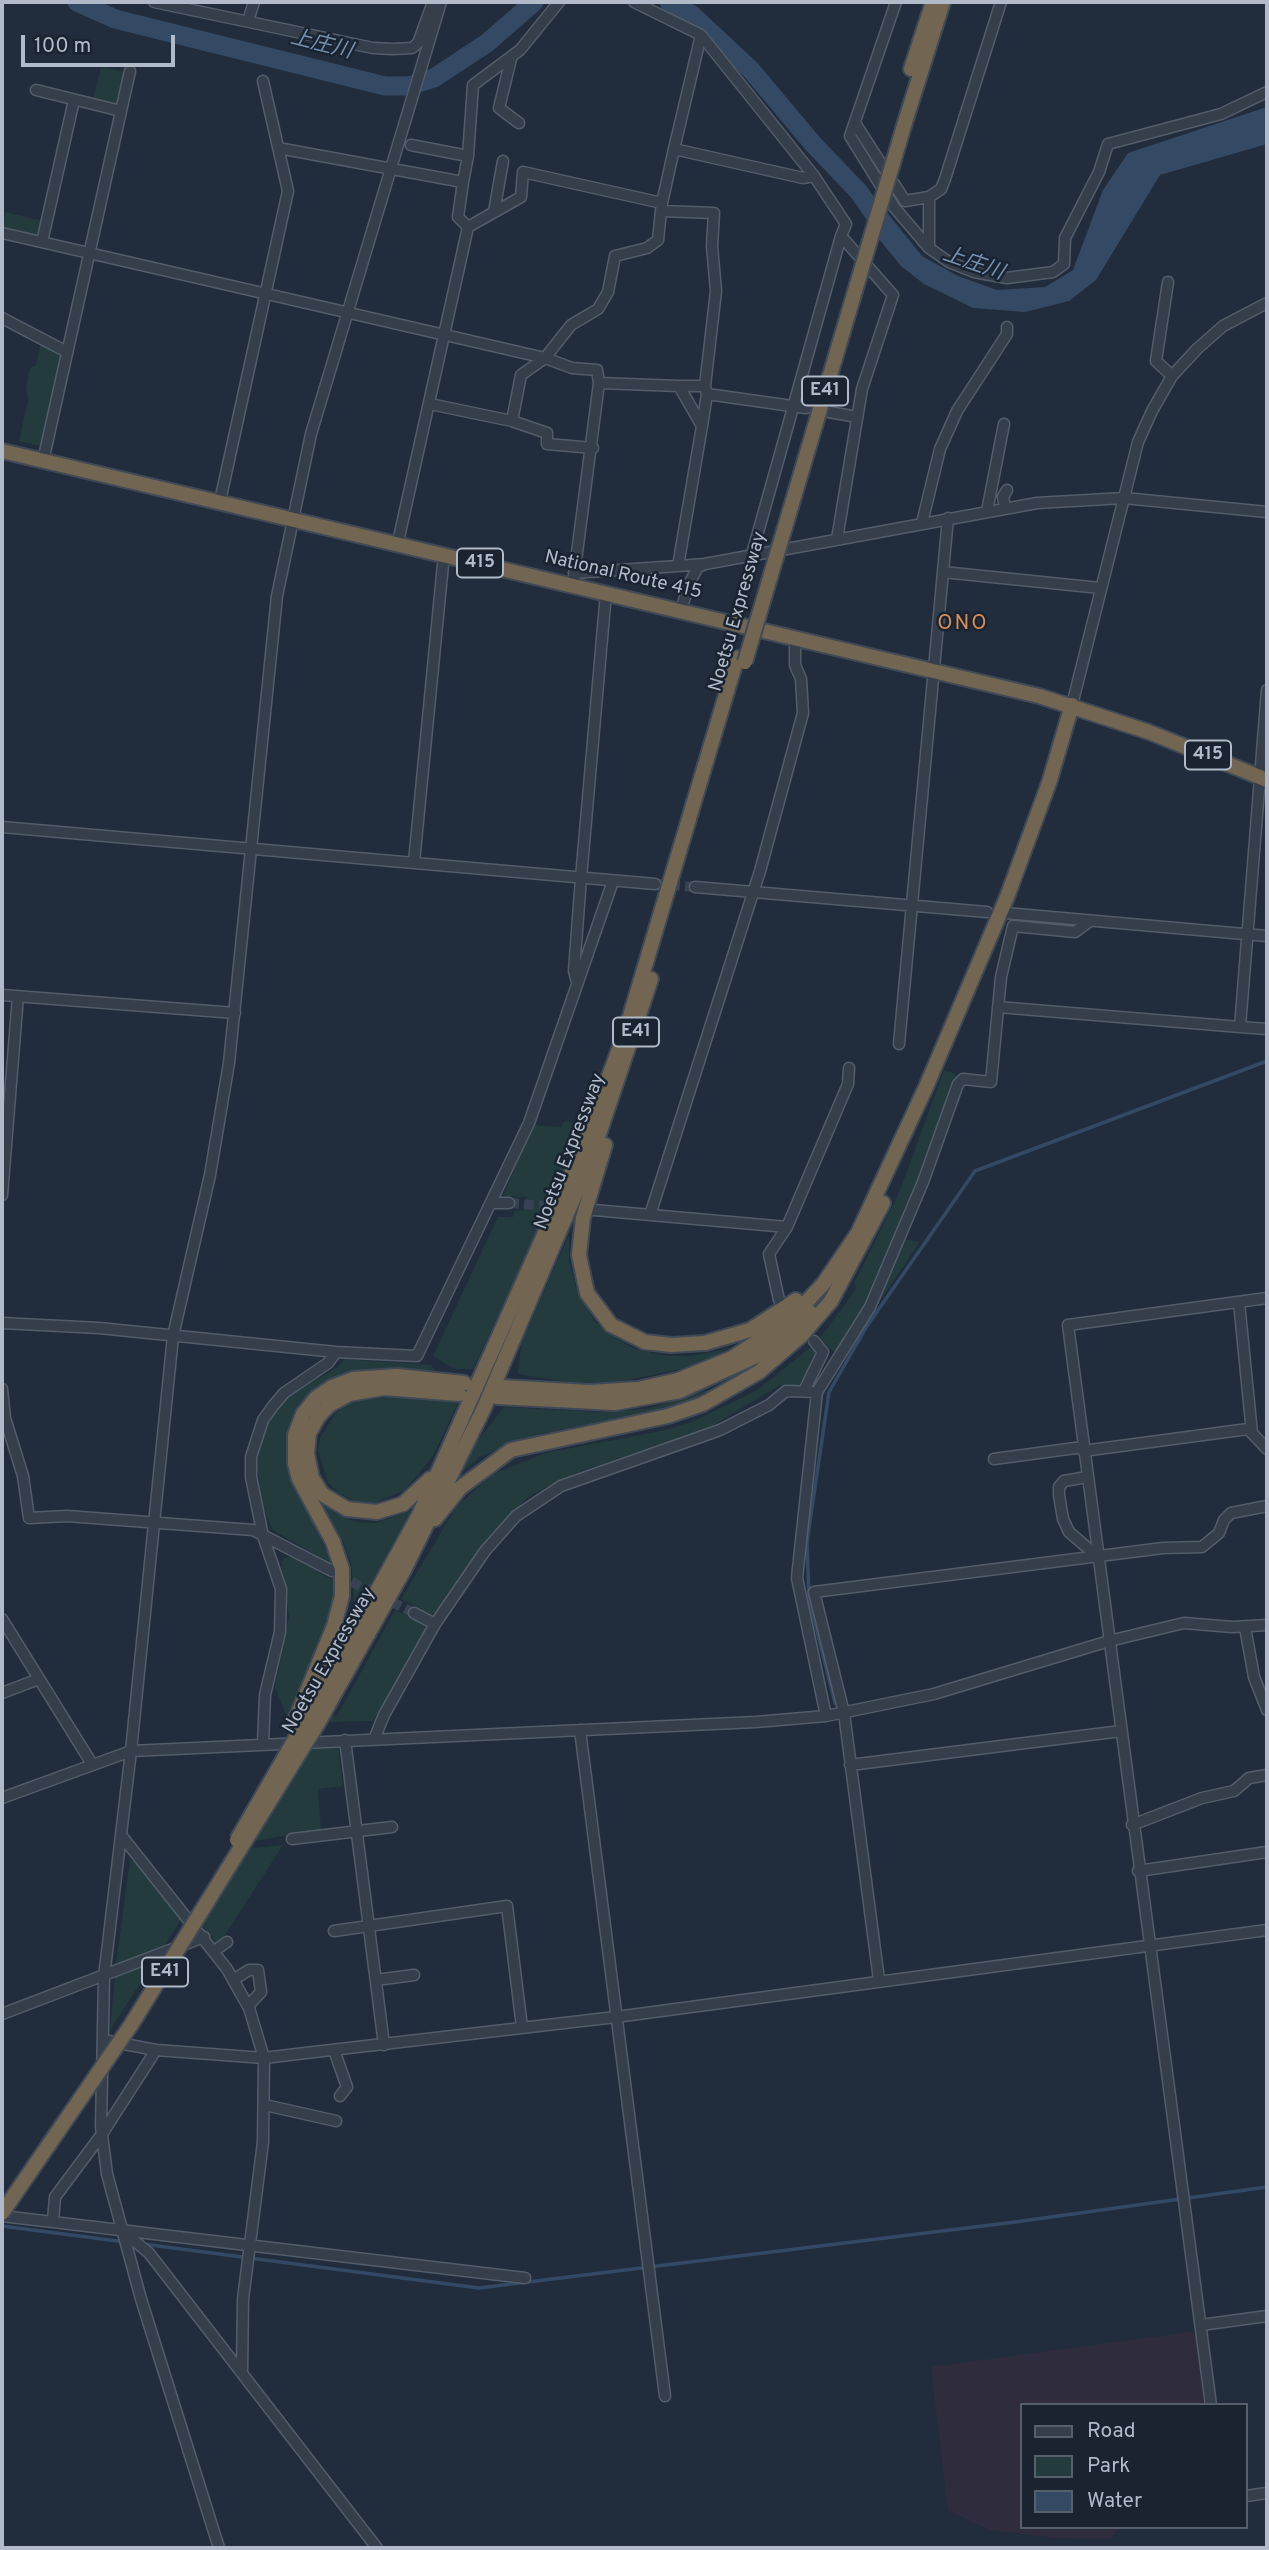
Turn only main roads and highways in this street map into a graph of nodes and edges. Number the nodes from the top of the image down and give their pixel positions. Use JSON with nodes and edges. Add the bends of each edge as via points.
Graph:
{"nodes":[{"id":1,"x":933,"y":2,"type":"edge"},
{"id":2,"x":943,"y":2,"type":"edge"},
{"id":3,"x":902,"y":118,"type":"junction"},
{"id":4,"x":2,"y":451,"type":"edge"},
{"id":5,"x":741,"y":660,"type":"junction"},
{"id":6,"x":1072,"y":705,"type":"junction"},
{"id":7,"x":1264,"y":778,"type":"edge"},
{"id":8,"x":635,"y":1036,"type":"junction"},
{"id":9,"x":852,"y":1253,"type":"junction"},
{"id":10,"x":466,"y":1389,"type":"junction"},
{"id":11,"x":497,"y":1391,"type":"junction"},
{"id":12,"x":445,"y":1457,"type":"junction"},
{"id":13,"x":405,"y":1568,"type":"junction"},
{"id":14,"x":307,"y":1720,"type":"junction"},
{"id":15,"x":2,"y":2198,"type":"edge"},
{"id":16,"x":2,"y":2214,"type":"edge"}],
"edges":[{"from":1,"to":3,"type":"highway","name":"Noetsu Expressway","number":"E41"},
{"from":2,"to":3,"type":"highway","name":"Noetsu Expressway","number":"E41"},
{"from":3,"to":5,"type":"highway","name":"Noetsu Expressway","number":"E41","bridge":true},
{"from":4,"to":6,"type":"highway","name":"National Route 415","number":"415","via":[[444,554],[574,579],[606,593]]},
{"from":5,"to":8,"type":"highway","name":"Noetsu Expressway","number":"E41"},
{"from":5,"to":10,"type":"highway","name":"Noetsu Expressway","number":"E41","via":[[609,1079],[550,1227]]},
{"from":6,"to":7,"type":"highway","name":"National Route 415","number":"415"},
{"from":6,"to":9,"type":"highway","via":[[1038,813],[926,1087]]},
{"from":8,"to":9,"type":"highway","via":[[580,1235],[587,1293],[611,1325],[645,1342],[671,1345],[705,1343],[750,1330],[783,1311]]},
{"from":8,"to":11,"type":"highway","name":"Noetsu Expressway","number":"E41"},
{"from":9,"to":11,"type":"highway","via":[[800,1309],[768,1335],[704,1371],[638,1389]]},
{"from":9,"to":13,"type":"highway","via":[[831,1301],[802,1335],[759,1372],[703,1404],[668,1416],[511,1450],[460,1488]]},
{"from":10,"to":12,"type":"highway","name":"Noetsu Expressway","number":"E41"},
{"from":10,"to":12,"type":"highway","via":[[384,1388],[349,1394],[329,1405],[309,1433],[312,1478],[322,1494],[347,1509],[377,1512],[403,1504]]},
{"from":10,"to":14,"type":"highway","via":[[397,1376],[353,1379],[316,1398],[303,1414],[295,1435],[295,1463],[342,1569],[342,1596]]},
{"from":11,"to":13,"type":"highway","name":"Noetsu Expressway","number":"E41"},
{"from":12,"to":14,"type":"highway","name":"Noetsu Expressway","number":"E41","via":[[419,1515]]},
{"from":13,"to":14,"type":"highway","name":"Noetsu Expressway","number":"E41"},
{"from":14,"to":15,"type":"highway","name":"Noetsu Expressway","number":"E41","bridge":true,"via":[[97,2061]]},
{"from":14,"to":16,"type":"highway","name":"Noetsu Expressway","number":"E41","bridge":true,"via":[[138,2014]]}]}
